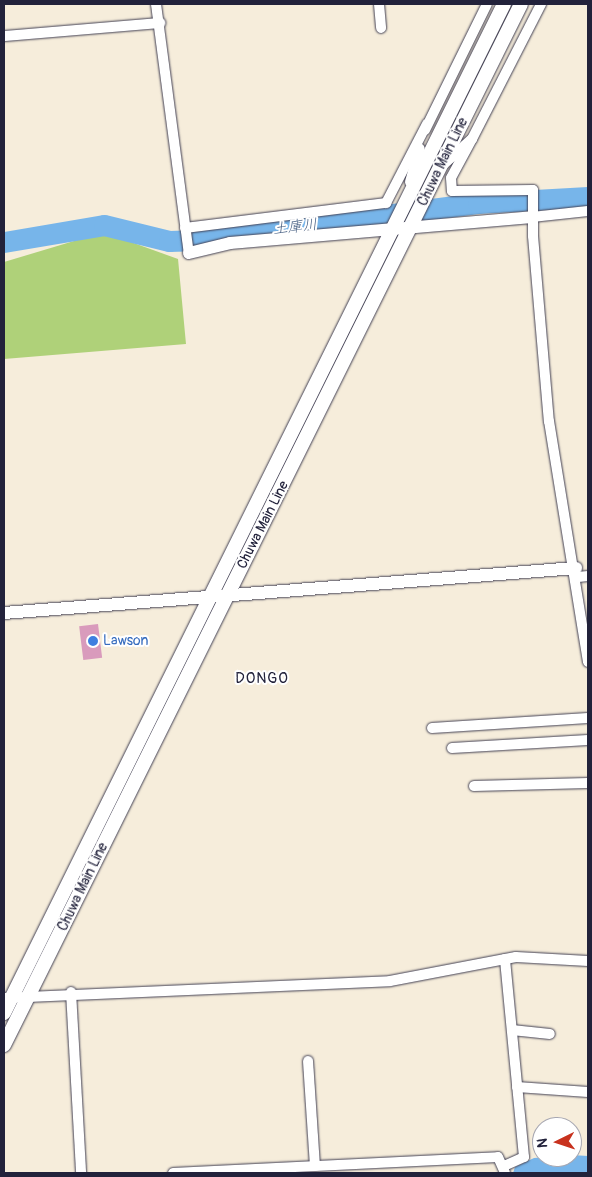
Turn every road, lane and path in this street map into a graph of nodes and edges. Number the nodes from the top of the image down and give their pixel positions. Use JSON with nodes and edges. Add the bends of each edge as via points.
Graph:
{"nodes":[{"id":1,"x":156,"y":4,"type":"edge"},
{"id":2,"x":379,"y":4,"type":"edge"},
{"id":3,"x":487,"y":4,"type":"edge"},
{"id":4,"x":504,"y":4,"type":"edge"},
{"id":5,"x":521,"y":4,"type":"edge"},
{"id":6,"x":541,"y":4,"type":"edge"},
{"id":7,"x":160,"y":23,"type":"junction"},
{"id":8,"x":381,"y":28,"type":"dead end"},
{"id":9,"x":4,"y":36,"type":"edge"},
{"id":10,"x":427,"y":124,"type":"junction"},
{"id":11,"x":472,"y":139,"type":"junction"},
{"id":12,"x":442,"y":166,"type":"junction"},
{"id":13,"x":405,"y":203,"type":"junction"},
{"id":14,"x":588,"y":212,"type":"edge"},
{"id":15,"x":532,"y":217,"type":"junction"},
{"id":16,"x":414,"y":223,"type":"junction"},
{"id":17,"x":394,"y":226,"type":"junction"},
{"id":18,"x":185,"y":228,"type":"junction"},
{"id":19,"x":189,"y":253,"type":"joint"},
{"id":20,"x":581,"y":574,"type":"edge"},
{"id":21,"x":229,"y":593,"type":"junction"},
{"id":22,"x":208,"y":595,"type":"junction"},
{"id":23,"x":4,"y":613,"type":"edge"},
{"id":24,"x":588,"y":662,"type":"edge"},
{"id":25,"x":588,"y":718,"type":"edge"},
{"id":26,"x":432,"y":728,"type":"dead end"},
{"id":27,"x":588,"y":740,"type":"edge"},
{"id":28,"x":452,"y":748,"type":"dead end"},
{"id":29,"x":588,"y":783,"type":"edge"},
{"id":30,"x":474,"y":786,"type":"dead end"},
{"id":31,"x":505,"y":959,"type":"junction"},
{"id":32,"x":588,"y":961,"type":"edge"},
{"id":33,"x":71,"y":992,"type":"junction"},
{"id":34,"x":29,"y":994,"type":"junction"},
{"id":35,"x":8,"y":997,"type":"edge"},
{"id":36,"x":4,"y":1013,"type":"edge"},
{"id":37,"x":512,"y":1030,"type":"junction"},
{"id":38,"x":550,"y":1034,"type":"dead end"},
{"id":39,"x":4,"y":1045,"type":"edge"},
{"id":40,"x":308,"y":1061,"type":"dead end"},
{"id":41,"x":517,"y":1087,"type":"junction"},
{"id":42,"x":588,"y":1092,"type":"edge"},
{"id":43,"x":315,"y":1166,"type":"junction"},
{"id":44,"x":504,"y":1170,"type":"edge"},
{"id":45,"x":81,"y":1173,"type":"edge"},
{"id":46,"x":173,"y":1173,"type":"edge"}],
"edges":[{"from":1,"to":7,"type":"street"},
{"from":2,"to":8,"type":"street"},
{"from":3,"to":10,"type":"street"},
{"from":4,"to":13,"type":"main road","name":"Chuwa Main Line"},
{"from":5,"to":12,"type":"main road","name":"Chuwa Main Line"},
{"from":6,"to":11,"type":"street"},
{"from":7,"to":9,"type":"street"},
{"from":7,"to":18,"type":"street"},
{"from":10,"to":13,"type":"street"},
{"from":10,"to":18,"type":"street","via":[[386,203]]},
{"from":11,"to":12,"type":"street"},
{"from":11,"to":15,"type":"street","via":[[451,178],[452,192],[533,190]]},
{"from":12,"to":16,"type":"main road","name":"Chuwa Main Line"},
{"from":13,"to":17,"type":"main road","name":"Chuwa Main Line"},
{"from":14,"to":15,"type":"street"},
{"from":15,"to":16,"type":"street"},
{"from":15,"to":20,"type":"street","via":[[549,421]]},
{"from":16,"to":17,"type":"street"},
{"from":16,"to":21,"type":"main road","name":"Chuwa Main Line"},
{"from":17,"to":19,"type":"street","via":[[230,244]]},
{"from":17,"to":22,"type":"main road","name":"Chuwa Main Line"},
{"from":18,"to":19,"type":"street"},
{"from":20,"to":21,"type":"street"},
{"from":20,"to":24,"type":"street"},
{"from":21,"to":22,"type":"street"},
{"from":21,"to":34,"type":"main road","name":"Chuwa Main Line"},
{"from":22,"to":23,"type":"street"},
{"from":22,"to":35,"type":"main road","name":"Chuwa Main Line"},
{"from":25,"to":26,"type":"street"},
{"from":27,"to":28,"type":"street"},
{"from":29,"to":30,"type":"street"},
{"from":31,"to":32,"type":"street"},
{"from":31,"to":33,"type":"street","via":[[390,981]]},
{"from":31,"to":37,"type":"street"},
{"from":33,"to":34,"type":"street"},
{"from":33,"to":45,"type":"street"},
{"from":34,"to":35,"type":"street"},
{"from":34,"to":39,"type":"main road","name":"Chuwa Main Line"},
{"from":35,"to":36,"type":"main road","name":"Chuwa Main Line"},
{"from":37,"to":38,"type":"street"},
{"from":37,"to":41,"type":"street"},
{"from":40,"to":43,"type":"street"},
{"from":41,"to":42,"type":"street"},
{"from":41,"to":44,"type":"street","via":[[524,1157]]},
{"from":43,"to":44,"type":"street","via":[[498,1157]]},
{"from":43,"to":46,"type":"street"}]}
